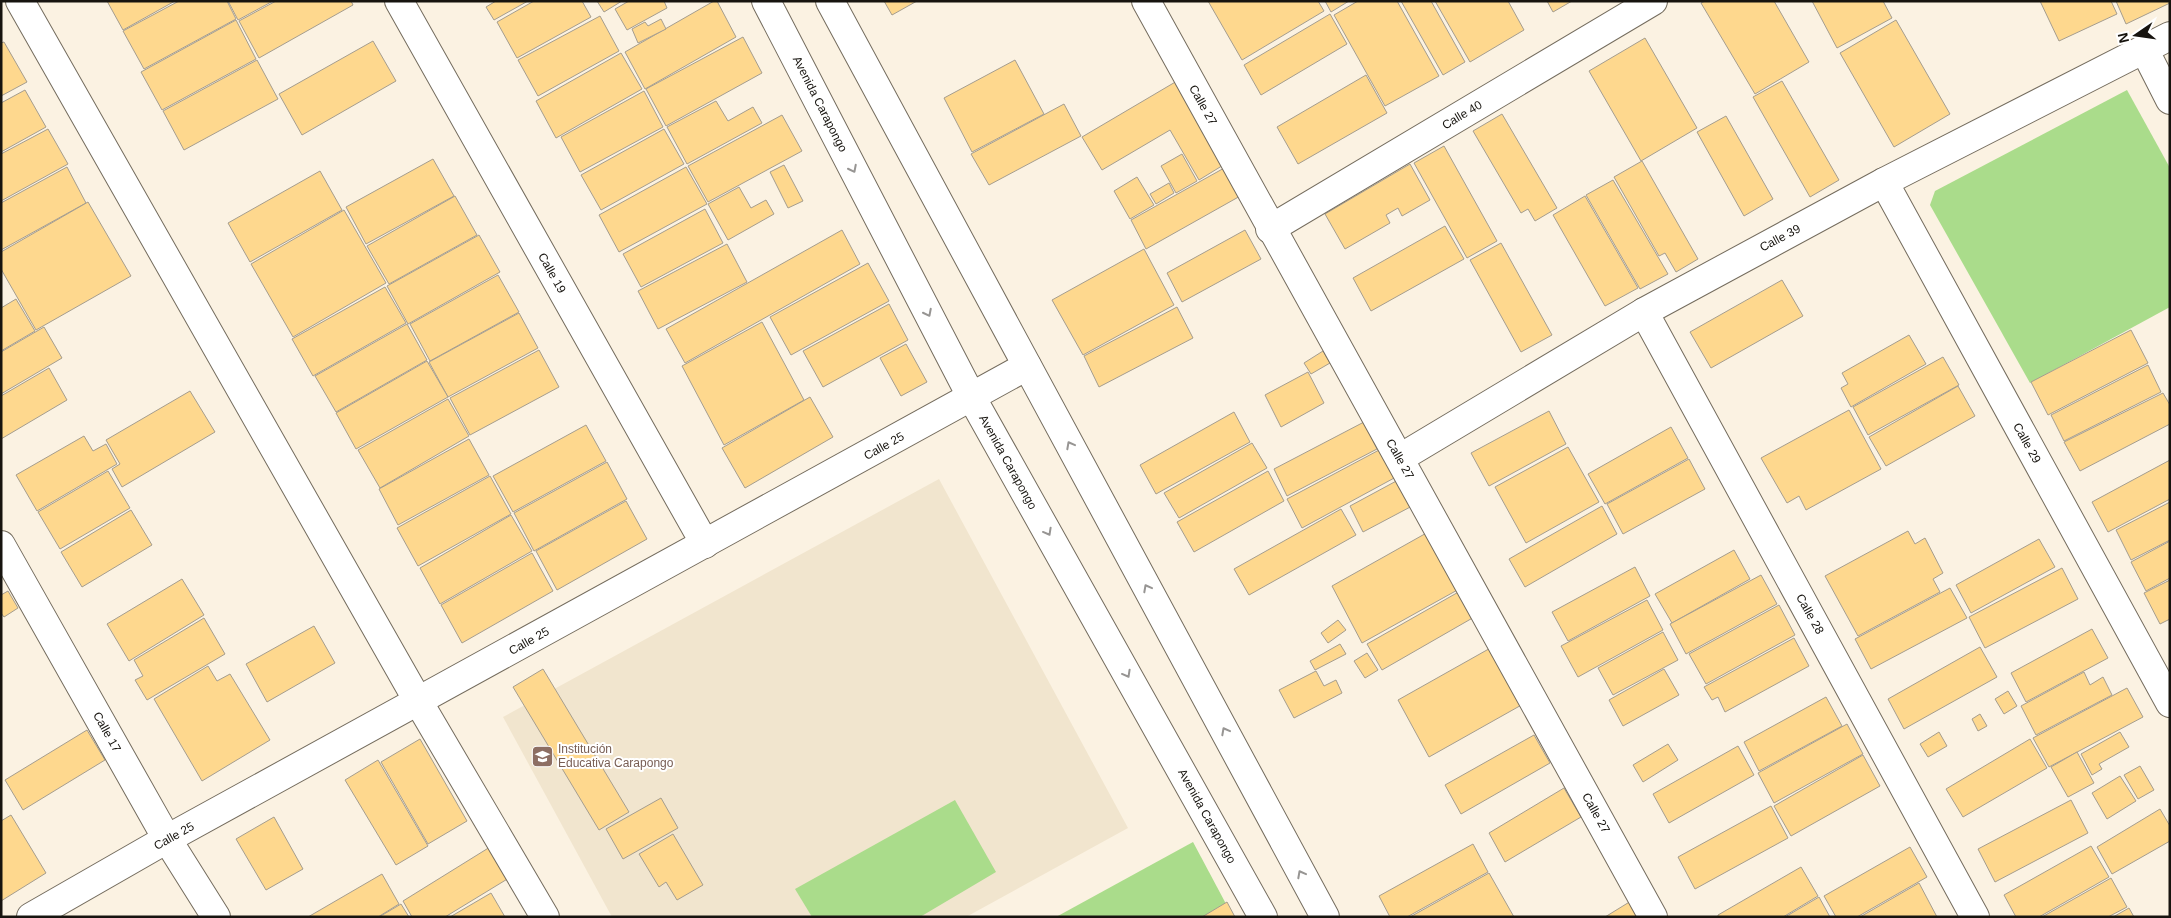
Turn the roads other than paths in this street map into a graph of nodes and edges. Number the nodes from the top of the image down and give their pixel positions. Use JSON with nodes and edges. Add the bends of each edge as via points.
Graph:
{"nodes":[{"id":1,"x":20,"y":1,"type":"edge"},
{"id":2,"x":399,"y":1,"type":"edge"},
{"id":3,"x":766,"y":1,"type":"edge"},
{"id":4,"x":830,"y":1,"type":"edge"},
{"id":5,"x":1146,"y":1,"type":"edge"},
{"id":6,"x":1653,"y":1,"type":"edge"},
{"id":7,"x":2170,"y":36,"type":"edge"},
{"id":8,"x":2144,"y":49,"type":"junction"},
{"id":9,"x":2170,"y":100,"type":"edge"},
{"id":10,"x":1884,"y":182,"type":"junction"},
{"id":11,"x":1270,"y":229,"type":"junction"},
{"id":12,"x":1644,"y":312,"type":"junction"},
{"id":13,"x":1027,"y":366,"type":"junction"},
{"id":14,"x":972,"y":398,"type":"junction"},
{"id":15,"x":1400,"y":458,"type":"junction"},
{"id":16,"x":705,"y":544,"type":"junction"},
{"id":17,"x":1,"y":545,"type":"edge"},
{"id":18,"x":418,"y":701,"type":"junction"},
{"id":19,"x":2170,"y":703,"type":"edge"},
{"id":20,"x":167,"y":840,"type":"junction"},
{"id":21,"x":31,"y":917,"type":"edge"},
{"id":22,"x":216,"y":917,"type":"edge"},
{"id":23,"x":544,"y":917,"type":"edge"},
{"id":24,"x":1264,"y":917,"type":"edge"},
{"id":25,"x":1325,"y":917,"type":"edge"},
{"id":26,"x":1653,"y":917,"type":"edge"},
{"id":27,"x":1975,"y":917,"type":"edge"}],
"edges":[{"from":1,"to":18,"type":"street"},
{"from":2,"to":16,"type":"street","name":"Calle 19"},
{"from":3,"to":14,"type":"street","name":"Avenida Carapongo","one_way":true},
{"from":4,"to":13,"type":"street"},
{"from":5,"to":11,"type":"street","name":"Calle 27"},
{"from":6,"to":11,"type":"street","name":"Calle 40"},
{"from":7,"to":8,"type":"street","name":"Calle 39"},
{"from":8,"to":9,"type":"street"},
{"from":8,"to":10,"type":"street","name":"Calle 39"},
{"from":10,"to":12,"type":"street","name":"Calle 39"},
{"from":10,"to":19,"type":"street","name":"Calle 29"},
{"from":11,"to":15,"type":"street","name":"Calle 27"},
{"from":12,"to":15,"type":"street","name":"Calle 39"},
{"from":12,"to":27,"type":"street","name":"Calle 28"},
{"from":13,"to":14,"type":"street","name":"Calle 25"},
{"from":25,"to":13,"type":"street","one_way":true},
{"from":14,"to":16,"type":"street","name":"Calle 25"},
{"from":14,"to":24,"type":"street","name":"Avenida Carapongo","one_way":true},
{"from":15,"to":26,"type":"street","name":"Calle 27"},
{"from":16,"to":18,"type":"street","name":"Calle 25"},
{"from":17,"to":20,"type":"street","name":"Calle 17"},
{"from":18,"to":20,"type":"street","name":"Calle 25"},
{"from":18,"to":23,"type":"street"},
{"from":20,"to":21,"type":"street","name":"Calle 25"},
{"from":20,"to":22,"type":"street","name":"Calle 17"}]}
